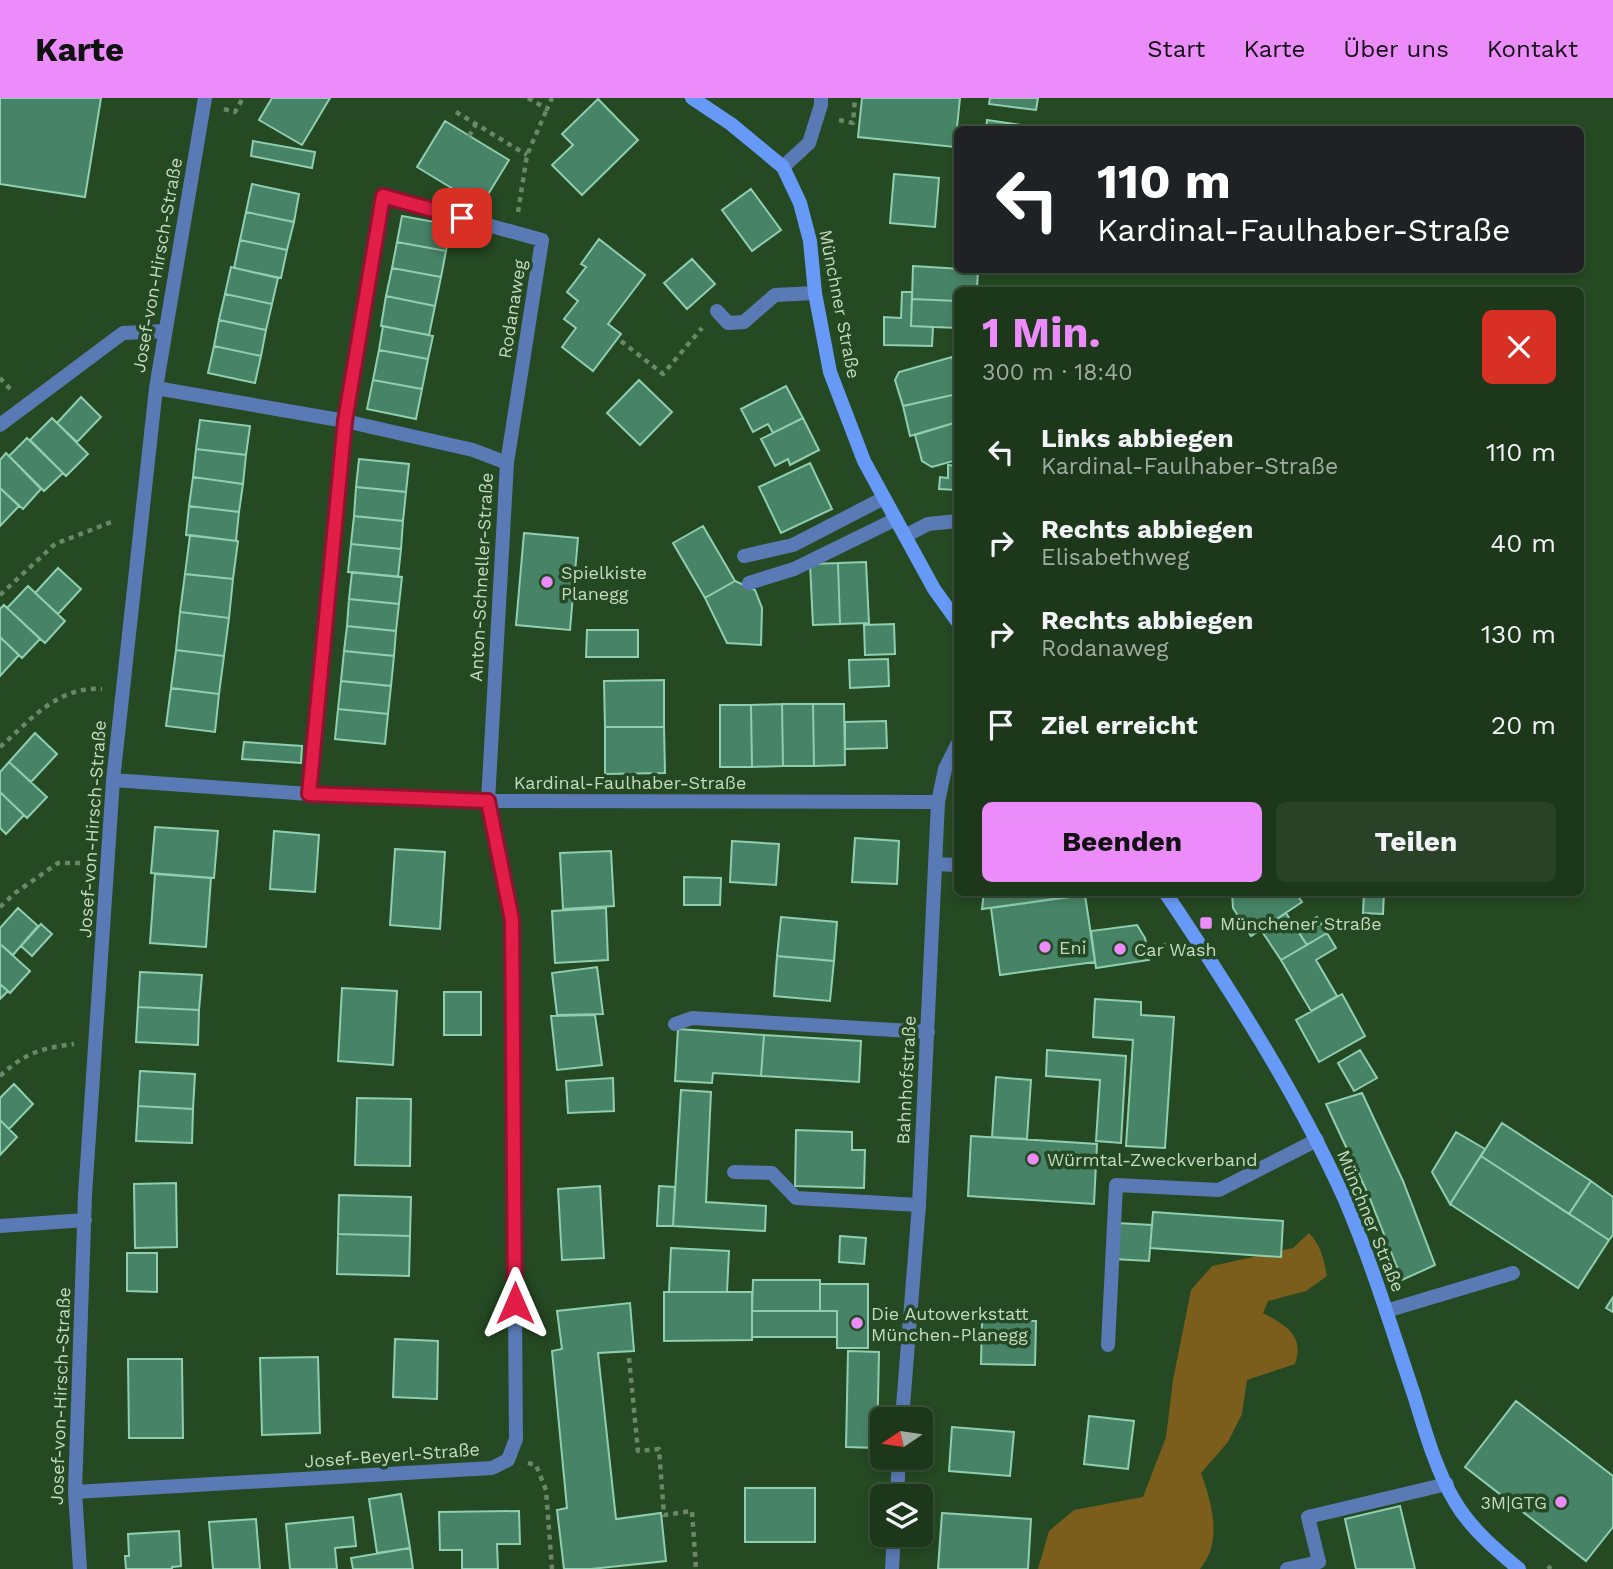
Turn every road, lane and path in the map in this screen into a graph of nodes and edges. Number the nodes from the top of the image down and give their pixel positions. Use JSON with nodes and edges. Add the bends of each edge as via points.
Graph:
{"nodes":[{"id":1,"x":205,"y":98,"type":"edge"},
{"id":2,"x":528,"y":98,"type":"edge"},
{"id":3,"x":552,"y":98,"type":"edge"},
{"id":4,"x":692,"y":98,"type":"edge"},
{"id":5,"x":821,"y":98,"type":"edge"},
{"id":6,"x":547,"y":109,"type":"junction"},
{"id":7,"x":456,"y":112,"type":"dead end"},
{"id":8,"x":476,"y":124,"type":"junction"},
{"id":9,"x":469,"y":136,"type":"dead end"},
{"id":10,"x":527,"y":155,"type":"junction"},
{"id":11,"x":783,"y":166,"type":"junction"},
{"id":12,"x":515,"y":232,"type":"junction"},
{"id":13,"x":815,"y":292,"type":"junction"},
{"id":14,"x":717,"y":311,"type":"joint"},
{"id":15,"x":165,"y":331,"type":"junction"},
{"id":16,"x":621,"y":341,"type":"dead end"},
{"id":17,"x":156,"y":388,"type":"junction"},
{"id":18,"x":345,"y":421,"type":"junction"},
{"id":19,"x":0,"y":425,"type":"edge"},
{"id":20,"x":507,"y":464,"type":"junction"},
{"id":21,"x":884,"y":498,"type":"junction"},
{"id":22,"x":896,"y":519,"type":"junction"},
{"id":23,"x":114,"y":521,"type":"dead end"},
{"id":24,"x":954,"y":521,"type":"edge"},
{"id":25,"x":905,"y":536,"type":"junction"},
{"id":26,"x":744,"y":556,"type":"dead end"},
{"id":27,"x":749,"y":583,"type":"dead end"},
{"id":28,"x":0,"y":595,"type":"edge"},
{"id":29,"x":954,"y":617,"type":"edge"},
{"id":30,"x":122,"y":691,"type":"junction"},
{"id":31,"x":0,"y":747,"type":"edge"},
{"id":32,"x":954,"y":752,"type":"edge"},
{"id":33,"x":113,"y":780,"type":"junction"},
{"id":34,"x":309,"y":794,"type":"junction"},
{"id":35,"x":488,"y":801,"type":"junction"},
{"id":36,"x":938,"y":802,"type":"junction"},
{"id":37,"x":108,"y":864,"type":"junction"},
{"id":38,"x":936,"y":864,"type":"junction"},
{"id":39,"x":954,"y":865,"type":"edge"},
{"id":40,"x":1168,"y":896,"type":"edge"},
{"id":41,"x":0,"y":907,"type":"edge"},
{"id":42,"x":675,"y":1024,"type":"dead end"},
{"id":43,"x":928,"y":1032,"type":"junction"},
{"id":44,"x":95,"y":1041,"type":"junction"},
{"id":45,"x":0,"y":1076,"type":"edge"},
{"id":46,"x":1317,"y":1140,"type":"junction"},
{"id":47,"x":734,"y":1172,"type":"dead end"},
{"id":48,"x":919,"y":1205,"type":"junction"},
{"id":49,"x":85,"y":1220,"type":"junction"},
{"id":50,"x":0,"y":1226,"type":"edge"},
{"id":51,"x":1513,"y":1273,"type":"dead end"},
{"id":52,"x":1386,"y":1311,"type":"junction"},
{"id":53,"x":1108,"y":1345,"type":"dead end"},
{"id":54,"x":629,"y":1358,"type":"dead end"},
{"id":55,"x":903,"y":1407,"type":"edge"},
{"id":56,"x":508,"y":1460,"type":"junction"},
{"id":57,"x":1447,"y":1484,"type":"junction"},
{"id":58,"x":75,"y":1492,"type":"junction"},
{"id":59,"x":893,"y":1547,"type":"edge"},
{"id":60,"x":80,"y":1569,"type":"edge"},
{"id":61,"x":552,"y":1569,"type":"edge"},
{"id":62,"x":696,"y":1569,"type":"edge"},
{"id":63,"x":892,"y":1569,"type":"edge"},
{"id":64,"x":1287,"y":1569,"type":"edge"},
{"id":65,"x":1519,"y":1569,"type":"edge"}],
"edges":[{"from":1,"to":15,"type":"street","name":"Josef-von-Hirsch-Straße"},
{"from":2,"to":6,"type":"path"},
{"from":3,"to":6,"type":"path"},
{"from":4,"to":11,"type":"main road","name":"Münchner Straße"},
{"from":5,"to":11,"type":"street","via":[[809,143]]},
{"from":6,"to":10,"type":"path"},
{"from":7,"to":8,"type":"path"},
{"from":8,"to":9,"type":"path"},
{"from":8,"to":10,"type":"path"},
{"from":10,"to":12,"type":"path"},
{"from":11,"to":13,"type":"main road","name":"Münchner Straße","via":[[810,241]]},
{"from":12,"to":18,"type":"street","name":"Rodanaweg","via":[[383,196]]},
{"from":12,"to":20,"type":"street","name":"Rodanaweg","via":[[542,240]]},
{"from":13,"to":14,"type":"street","via":[[775,295],[744,323],[728,323]]},
{"from":13,"to":21,"type":"main road","name":"Münchner Straße","via":[[830,372],[864,461]]},
{"from":14,"to":16,"type":"path","via":[[663,374]]},
{"from":15,"to":17,"type":"street","name":"Josef-von-Hirsch-Straße"},
{"from":15,"to":19,"type":"street","via":[[123,333]]},
{"from":17,"to":18,"type":"street","name":"Anton-Schneller-Straße"},
{"from":17,"to":30,"type":"street","name":"Josef-von-Hirsch-Straße"},
{"from":18,"to":20,"type":"street","name":"Anton-Schneller-Straße","via":[[473,450]]},
{"from":18,"to":34,"type":"street"},
{"from":20,"to":35,"type":"street","name":"Anton-Schneller-Straße"},
{"from":21,"to":22,"type":"main road","name":"Münchner Straße"},
{"from":21,"to":26,"type":"street","via":[[793,545]]},
{"from":22,"to":25,"type":"main road","name":"Münchner Straße"},
{"from":22,"to":27,"type":"street","via":[[794,569]]},
{"from":23,"to":28,"type":"path","via":[[55,544]]},
{"from":24,"to":25,"type":"street","via":[[928,524]]},
{"from":25,"to":29,"type":"main road","name":"Münchner Straße"},
{"from":30,"to":31,"type":"path","via":[[73,691],[50,703]]},
{"from":30,"to":33,"type":"street","name":"Josef-von-Hirsch-Straße"},
{"from":32,"to":36,"type":"street","name":"Bahnhofstraße"},
{"from":33,"to":34,"type":"street","name":"Kardinal-Faulhaber-Straße"},
{"from":33,"to":37,"type":"street","name":"Josef-von-Hirsch-Straße"},
{"from":34,"to":35,"type":"street","name":"Kardinal-Faulhaber-Straße"},
{"from":35,"to":36,"type":"street","name":"Kardinal-Faulhaber-Straße"},
{"from":35,"to":56,"type":"street","via":[[512,920],[516,1439]]},
{"from":36,"to":38,"type":"street","name":"Bahnhofstraße"},
{"from":37,"to":41,"type":"path","via":[[58,863]]},
{"from":37,"to":44,"type":"street","name":"Josef-von-Hirsch-Straße"},
{"from":38,"to":39,"type":"street"},
{"from":38,"to":43,"type":"street","name":"Bahnhofstraße"},
{"from":40,"to":46,"type":"main road","name":"Münchner Straße","via":[[1254,1030]]},
{"from":42,"to":43,"type":"street","via":[[692,1018]]},
{"from":43,"to":48,"type":"street","name":"Bahnhofstraße"},
{"from":44,"to":45,"type":"path","via":[[29,1053]]},
{"from":44,"to":49,"type":"street","name":"Josef-von-Hirsch-Straße"},
{"from":46,"to":52,"type":"main road","name":"Münchner Straße"},
{"from":46,"to":53,"type":"street","via":[[1219,1190],[1116,1185]]},
{"from":47,"to":48,"type":"street","via":[[772,1174],[796,1198]]},
{"from":48,"to":55,"type":"street","name":"Bahnhofstraße"},
{"from":49,"to":50,"type":"street"},
{"from":49,"to":58,"type":"street","name":"Josef-von-Hirsch-Straße"},
{"from":51,"to":52,"type":"street"},
{"from":52,"to":57,"type":"main road","name":"Münchner Straße"},
{"from":54,"to":62,"type":"path","via":[[638,1451],[659,1448],[664,1515],[692,1511]]},
{"from":56,"to":58,"type":"street","name":"Josef-Beyerl-Straße","via":[[492,1468],[462,1471]]},
{"from":56,"to":61,"type":"path","via":[[537,1465],[545,1490]]},
{"from":57,"to":64,"type":"street","via":[[1308,1517],[1319,1562]]},
{"from":57,"to":65,"type":"main road","name":"Münchner Straße","via":[[1454,1501],[1489,1543]]},
{"from":58,"to":60,"type":"street","name":"Josef-von-Hirsch-Straße"},
{"from":59,"to":63,"type":"street"}]}
